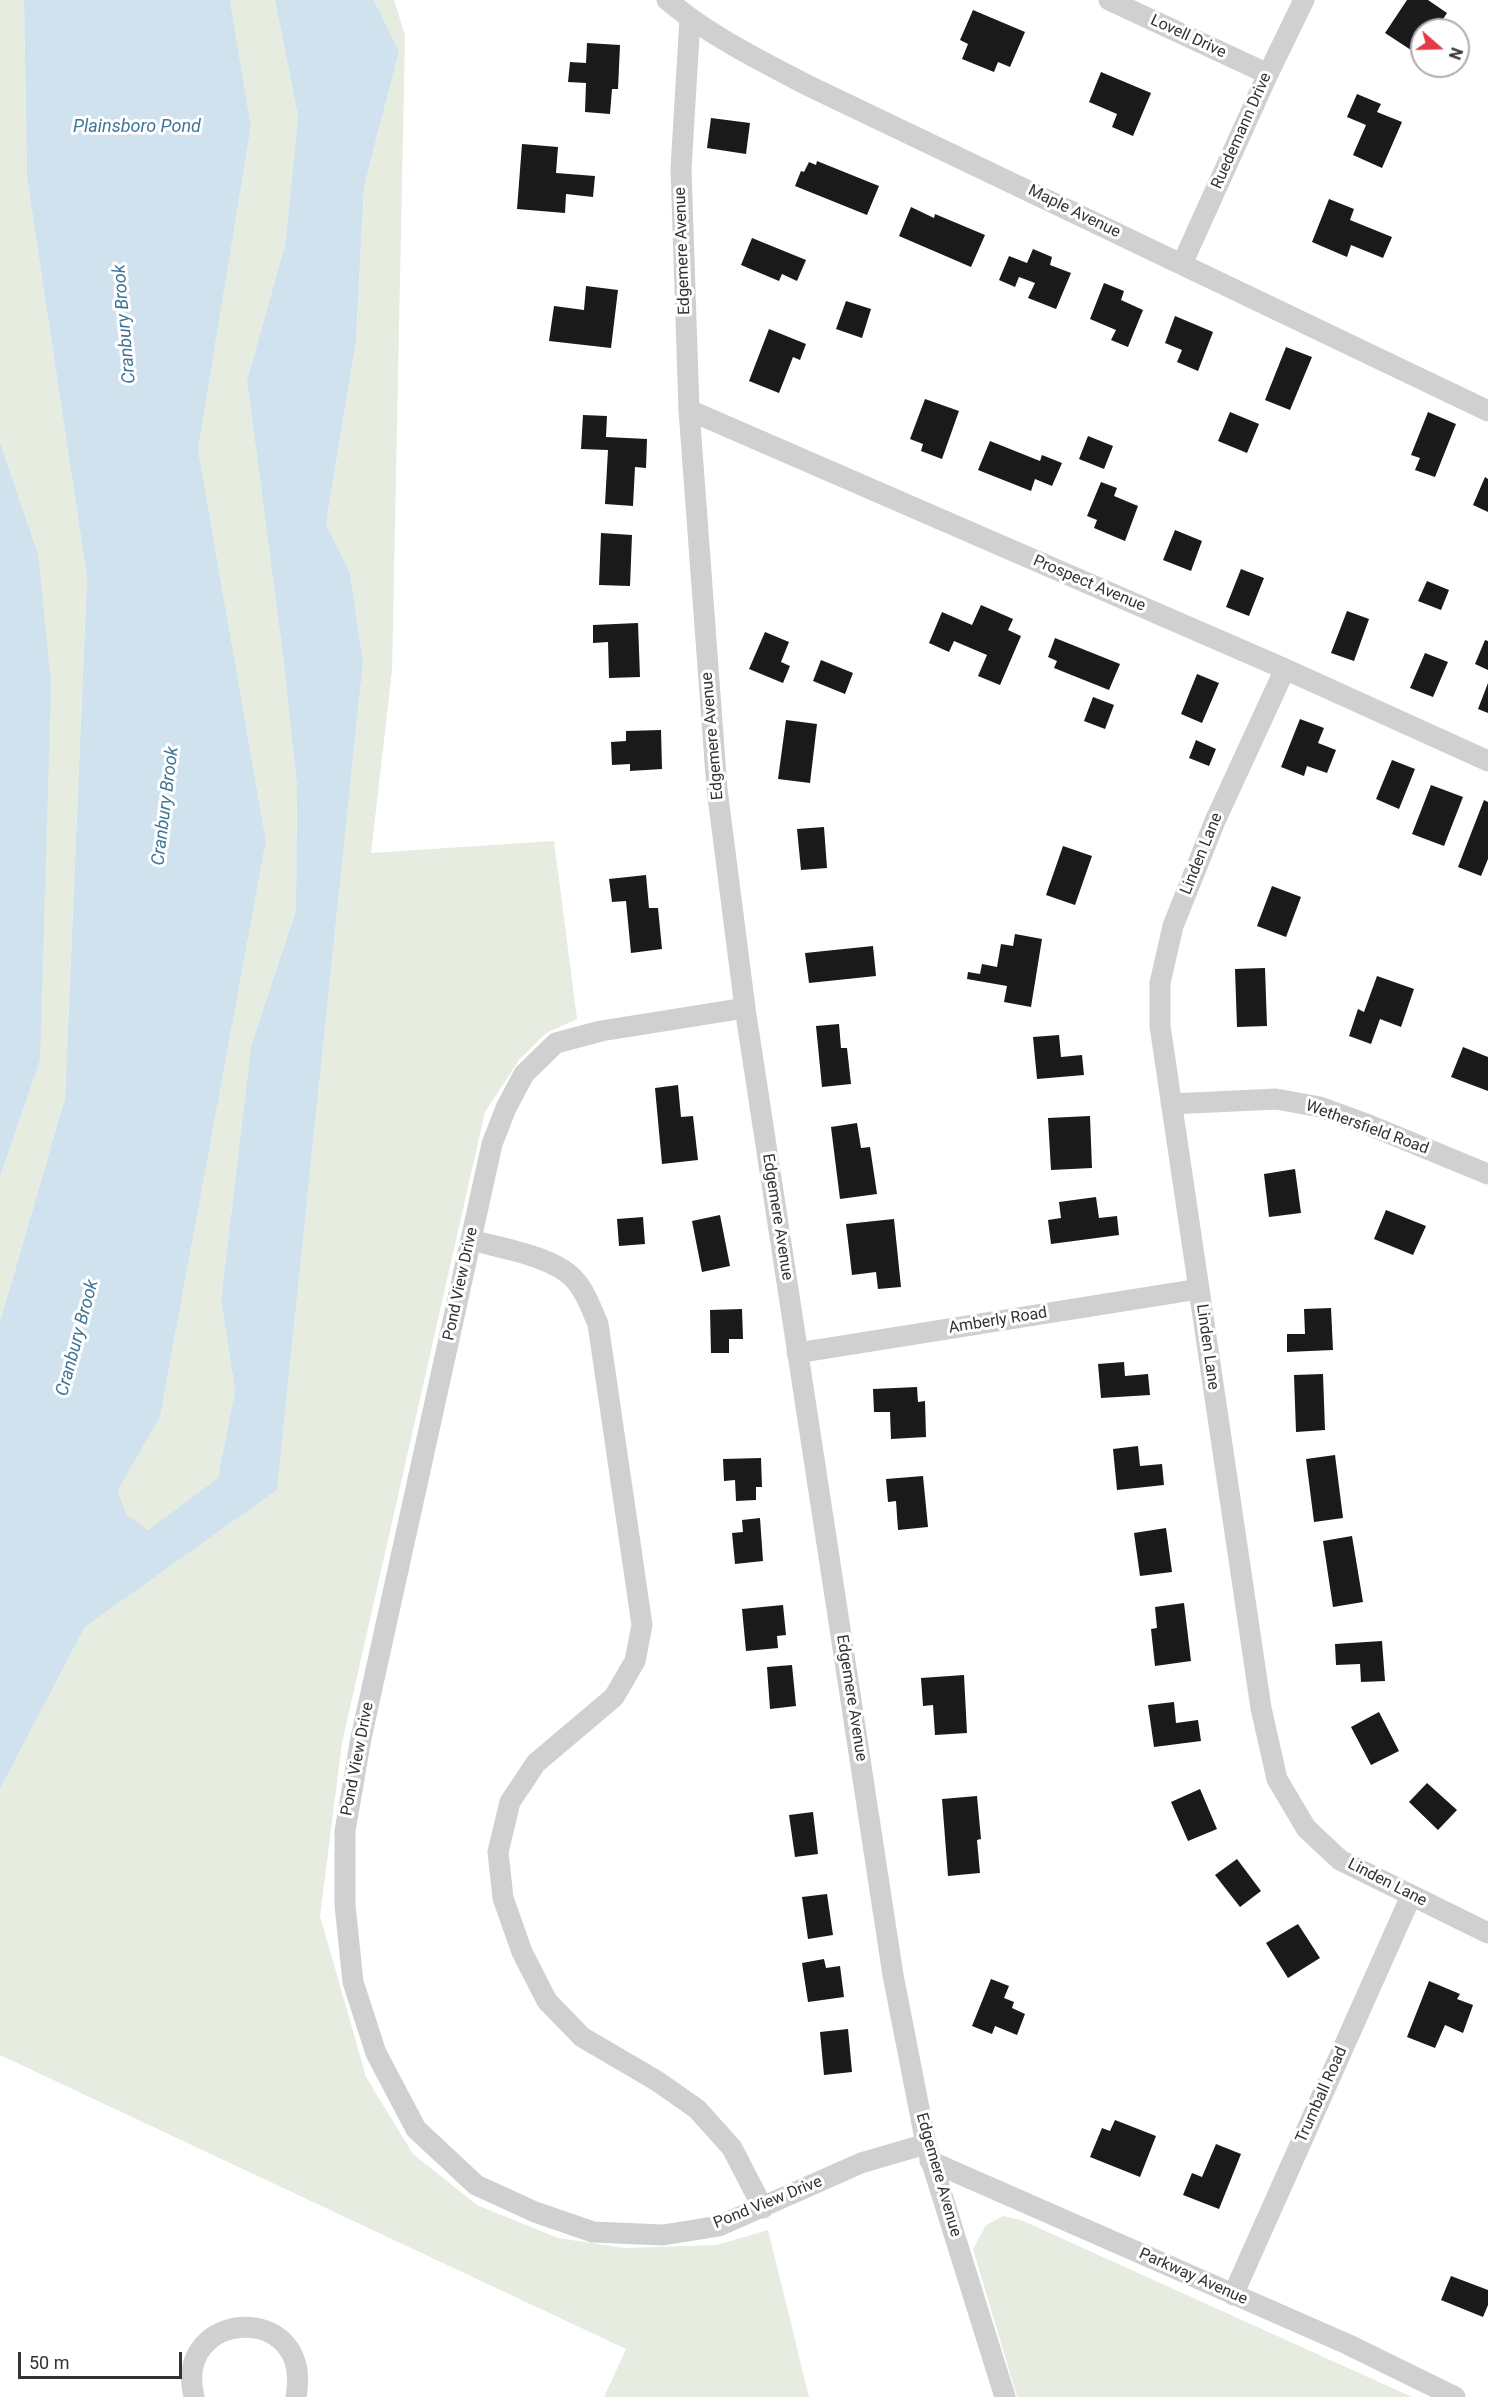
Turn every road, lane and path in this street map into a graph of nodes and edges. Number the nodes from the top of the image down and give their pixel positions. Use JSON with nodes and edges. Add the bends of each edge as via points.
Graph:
{"nodes":[{"id":1,"x":667,"y":0,"type":"edge"},
{"id":2,"x":1109,"y":0,"type":"edge"},
{"id":3,"x":1304,"y":0,"type":"edge"},
{"id":4,"x":690,"y":19,"type":"junction"},
{"id":5,"x":1268,"y":74,"type":"junction"},
{"id":6,"x":1182,"y":264,"type":"junction"},
{"id":7,"x":689,"y":410,"type":"junction"},
{"id":8,"x":1488,"y":411,"type":"edge"},
{"id":9,"x":1286,"y":669,"type":"junction"},
{"id":10,"x":1488,"y":761,"type":"edge"},
{"id":11,"x":745,"y":1008,"type":"junction"},
{"id":12,"x":1171,"y":1104,"type":"junction"},
{"id":13,"x":1488,"y":1174,"type":"edge"},
{"id":14,"x":471,"y":1240,"type":"junction"},
{"id":15,"x":1199,"y":1289,"type":"junction"},
{"id":16,"x":797,"y":1353,"type":"junction"},
{"id":17,"x":1411,"y":1896,"type":"junction"},
{"id":18,"x":1488,"y":1933,"type":"edge"},
{"id":19,"x":928,"y":2152,"type":"junction"},
{"id":20,"x":763,"y":2208,"type":"junction"},
{"id":21,"x":1233,"y":2295,"type":"junction"},
{"id":22,"x":194,"y":2397,"type":"edge"},
{"id":23,"x":296,"y":2397,"type":"edge"},
{"id":24,"x":1005,"y":2397,"type":"edge"},
{"id":25,"x":1455,"y":2397,"type":"edge"}],
"edges":[{"from":1,"to":4,"type":"street","name":"Maple Avenue"},
{"from":2,"to":5,"type":"street","name":"Lovell Drive"},
{"from":3,"to":5,"type":"street","name":"Ruedemann Drive"},
{"from":4,"to":6,"type":"street","name":"Maple Avenue","via":[[809,86]]},
{"from":4,"to":7,"type":"street","name":"Edgemere Avenue","via":[[681,168]]},
{"from":5,"to":6,"type":"street","name":"Ruedemann Drive"},
{"from":6,"to":8,"type":"street","name":"Maple Avenue"},
{"from":7,"to":9,"type":"street","name":"Prospect Avenue"},
{"from":7,"to":11,"type":"street","name":"Edgemere Avenue","via":[[717,789]]},
{"from":9,"to":10,"type":"street","name":"Prospect Avenue"},
{"from":9,"to":12,"type":"street","name":"Linden Lane","via":[[1215,821],[1173,926],[1160,983],[1160,1026]]},
{"from":11,"to":14,"type":"street","name":"Pond View Drive","via":[[601,1030],[556,1043],[524,1074],[506,1108],[492,1144]]},
{"from":11,"to":16,"type":"street","name":"Edgemere Avenue"},
{"from":12,"to":13,"type":"street","name":"Wethersfield Road","via":[[1276,1099],[1320,1107]]},
{"from":12,"to":15,"type":"street","name":"Linden Lane"},
{"from":14,"to":20,"type":"street","via":[[541,1258],[572,1277],[587,1298],[598,1324],[642,1625],[635,1661],[614,1697],[536,1763],[510,1802],[498,1852],[503,1898],[522,1952],[547,2001],[582,2037],[697,2109],[732,2148]]},
{"from":14,"to":20,"type":"street","name":"Pond View Drive","via":[[361,1738],[345,1831],[345,1905],[353,1982],[376,2053],[416,2129],[476,2185],[535,2212],[593,2232],[663,2235],[719,2226]]},
{"from":15,"to":16,"type":"street","name":"Amberly Road"},
{"from":15,"to":17,"type":"street","name":"Linden Lane","via":[[1260,1708],[1277,1779],[1306,1828],[1340,1860]]},
{"from":16,"to":19,"type":"street","name":"Edgemere Avenue","via":[[893,1975]]},
{"from":17,"to":18,"type":"street","name":"Linden Lane"},
{"from":17,"to":21,"type":"street","name":"Trumball Road"},
{"from":19,"to":20,"type":"street","name":"Pond View Drive","via":[[861,2163]]},
{"from":19,"to":21,"type":"street","name":"Parkway Avenue"},
{"from":19,"to":24,"type":"street","name":"Edgemere Avenue"},
{"from":21,"to":25,"type":"street","name":"Parkway Avenue","via":[[1347,2344]]},
{"from":22,"to":23,"type":"street","via":[[192,2371],[201,2349],[219,2332],[243,2326],[267,2330],[288,2347],[298,2371]]}]}
